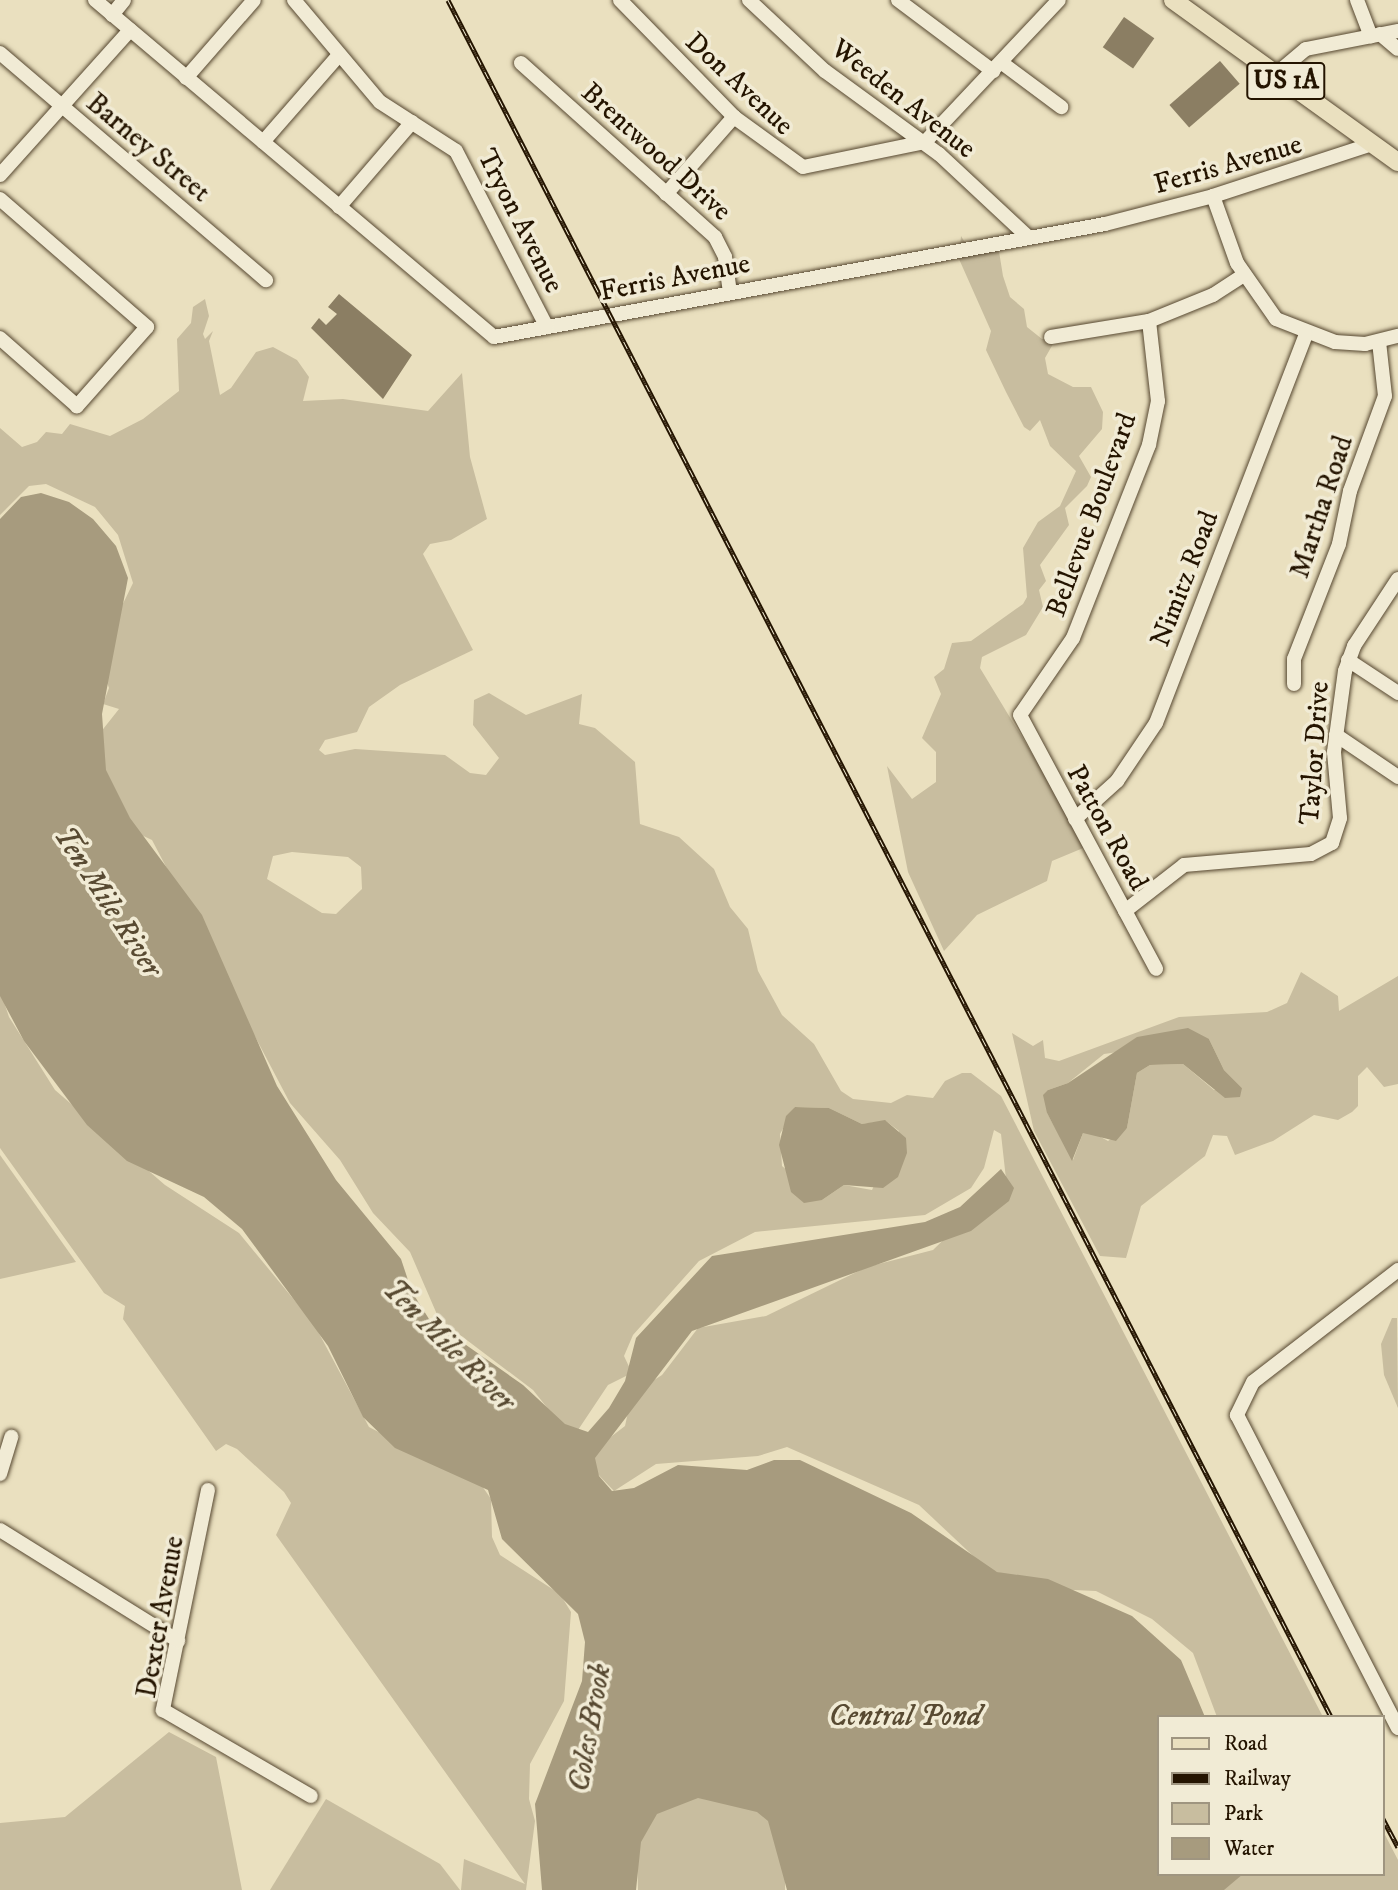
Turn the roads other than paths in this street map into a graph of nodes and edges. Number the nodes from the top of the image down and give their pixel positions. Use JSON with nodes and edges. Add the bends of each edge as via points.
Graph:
{"nodes":[{"id":1,"x":95,"y":0,"type":"edge"},
{"id":2,"x":124,"y":0,"type":"edge"},
{"id":3,"x":254,"y":0,"type":"edge"},
{"id":4,"x":294,"y":0,"type":"edge"},
{"id":5,"x":620,"y":0,"type":"edge"},
{"id":6,"x":749,"y":0,"type":"edge"},
{"id":7,"x":898,"y":0,"type":"edge"},
{"id":8,"x":1059,"y":0,"type":"edge"},
{"id":9,"x":1357,"y":0,"type":"edge"},
{"id":10,"x":1179,"y":2,"type":"edge"},
{"id":11,"x":112,"y":15,"type":"junction"},
{"id":12,"x":130,"y":30,"type":"junction"},
{"id":13,"x":1398,"y":31,"type":"edge"},
{"id":14,"x":1376,"y":35,"type":"junction"},
{"id":15,"x":1398,"y":49,"type":"edge"},
{"id":16,"x":0,"y":53,"type":"edge"},
{"id":17,"x":339,"y":55,"type":"junction"},
{"id":18,"x":521,"y":63,"type":"dead end"},
{"id":19,"x":998,"y":67,"type":"junction"},
{"id":20,"x":1276,"y":74,"type":"junction"},
{"id":21,"x":186,"y":78,"type":"junction"},
{"id":22,"x":62,"y":107,"type":"junction"},
{"id":23,"x":1061,"y":107,"type":"dead end"},
{"id":24,"x":734,"y":117,"type":"junction"},
{"id":25,"x":412,"y":122,"type":"junction"},
{"id":26,"x":263,"y":142,"type":"junction"},
{"id":27,"x":925,"y":142,"type":"junction"},
{"id":28,"x":1371,"y":144,"type":"junction"},
{"id":29,"x":1398,"y":162,"type":"edge"},
{"id":30,"x":0,"y":175,"type":"edge"},
{"id":31,"x":666,"y":194,"type":"junction"},
{"id":32,"x":1213,"y":197,"type":"junction"},
{"id":33,"x":0,"y":199,"type":"edge"},
{"id":34,"x":339,"y":207,"type":"junction"},
{"id":35,"x":1028,"y":237,"type":"junction"},
{"id":36,"x":1244,"y":275,"type":"junction"},
{"id":37,"x":266,"y":280,"type":"dead end"},
{"id":38,"x":730,"y":293,"type":"junction"},
{"id":39,"x":1149,"y":321,"type":"junction"},
{"id":40,"x":547,"y":327,"type":"junction"},
{"id":41,"x":1306,"y":335,"type":"junction"},
{"id":42,"x":1398,"y":336,"type":"edge"},
{"id":43,"x":1051,"y":337,"type":"dead end"},
{"id":44,"x":0,"y":338,"type":"edge"},
{"id":45,"x":1379,"y":342,"type":"junction"},
{"id":46,"x":1398,"y":579,"type":"edge"},
{"id":47,"x":1348,"y":660,"type":"junction"},
{"id":48,"x":1294,"y":684,"type":"dead end"},
{"id":49,"x":1398,"y":693,"type":"edge"},
{"id":50,"x":1021,"y":709,"type":"joint"},
{"id":51,"x":1336,"y":735,"type":"junction"},
{"id":52,"x":1398,"y":777,"type":"edge"},
{"id":53,"x":1075,"y":819,"type":"junction"},
{"id":54,"x":1125,"y":911,"type":"junction"},
{"id":55,"x":1156,"y":969,"type":"dead end"},
{"id":56,"x":1398,"y":1270,"type":"edge"},
{"id":57,"x":11,"y":1437,"type":"dead end"},
{"id":58,"x":0,"y":1474,"type":"edge"},
{"id":59,"x":208,"y":1490,"type":"dead end"},
{"id":60,"x":0,"y":1530,"type":"edge"},
{"id":61,"x":178,"y":1642,"type":"junction"},
{"id":62,"x":1398,"y":1728,"type":"edge"},
{"id":63,"x":311,"y":1796,"type":"dead end"}],
"edges":[{"from":1,"to":11,"type":"street","name":"Ferris Avenue"},
{"from":2,"to":11,"type":"street"},
{"from":3,"to":21,"type":"street"},
{"from":4,"to":17,"type":"street","name":"Tryon Avenue"},
{"from":5,"to":24,"type":"street","name":"Don Avenue"},
{"from":6,"to":27,"type":"street","name":"Weeden Avenue","via":[[825,71]]},
{"from":7,"to":19,"type":"street"},
{"from":8,"to":19,"type":"street"},
{"from":9,"to":14,"type":"street"},
{"from":10,"to":20,"type":"main road","number":"US 1A"},
{"from":11,"to":12,"type":"street","name":"Ferris Avenue"},
{"from":12,"to":21,"type":"street","name":"Ferris Avenue"},
{"from":12,"to":22,"type":"street"},
{"from":13,"to":14,"type":"street"},
{"from":14,"to":15,"type":"street"},
{"from":14,"to":20,"type":"street","via":[[1306,49]]},
{"from":16,"to":22,"type":"street","name":"Barney Street"},
{"from":17,"to":25,"type":"street","name":"Tryon Avenue","via":[[380,102]]},
{"from":17,"to":26,"type":"street"},
{"from":18,"to":31,"type":"street","name":"Brentwood Drive"},
{"from":19,"to":23,"type":"street"},
{"from":19,"to":27,"type":"street"},
{"from":20,"to":28,"type":"main road","number":"US 1A"},
{"from":21,"to":26,"type":"street","name":"Ferris Avenue"},
{"from":22,"to":30,"type":"street"},
{"from":22,"to":37,"type":"street","name":"Barney Street"},
{"from":24,"to":27,"type":"street","name":"Don Avenue","via":[[803,167]]},
{"from":24,"to":31,"type":"street"},
{"from":25,"to":34,"type":"street"},
{"from":25,"to":40,"type":"street","name":"Tryon Avenue","via":[[456,151]]},
{"from":26,"to":34,"type":"street","name":"Ferris Avenue"},
{"from":27,"to":35,"type":"street","name":"Weeden Avenue"},
{"from":28,"to":29,"type":"main road","number":"US 1A"},
{"from":28,"to":32,"type":"street","name":"Ferris Avenue"},
{"from":31,"to":38,"type":"street","name":"Brentwood Drive","via":[[722,245]]},
{"from":32,"to":35,"type":"street","name":"Ferris Avenue"},
{"from":32,"to":36,"type":"street"},
{"from":33,"to":44,"type":"street","via":[[147,327],[81,404]]},
{"from":34,"to":40,"type":"street","name":"Ferris Avenue","via":[[486,333],[505,337]]},
{"from":35,"to":38,"type":"street","name":"Ferris Avenue"},
{"from":36,"to":39,"type":"street","via":[[1213,295]]},
{"from":36,"to":41,"type":"street","via":[[1266,310]]},
{"from":38,"to":40,"type":"street","name":"Ferris Avenue"},
{"from":39,"to":43,"type":"street"},
{"from":39,"to":50,"type":"street","name":"Bellevue Boulevard","via":[[1157,401],[1149,445],[1073,638]]},
{"from":41,"to":45,"type":"street","via":[[1342,343]]},
{"from":41,"to":53,"type":"street","name":"Nimitz Road","via":[[1156,723],[1117,781]]},
{"from":42,"to":45,"type":"street"},
{"from":45,"to":48,"type":"street","name":"Martha Road","via":[[1385,396],[1350,491],[1339,544],[1294,659]]},
{"from":46,"to":47,"type":"street","name":"Taylor Drive"},
{"from":47,"to":49,"type":"street"},
{"from":47,"to":51,"type":"street","name":"Taylor Drive"},
{"from":50,"to":53,"type":"street","name":"Patton Road","via":[[1023,726]]},
{"from":51,"to":52,"type":"street"},
{"from":51,"to":54,"type":"street","name":"Taylor Drive","via":[[1340,818],[1332,843],[1311,854],[1184,865]]},
{"from":53,"to":54,"type":"street","name":"Patton Road"},
{"from":54,"to":55,"type":"street","name":"Patton Road"},
{"from":56,"to":62,"type":"street","via":[[1253,1382],[1237,1415]]},
{"from":57,"to":58,"type":"street"},
{"from":59,"to":61,"type":"street","name":"Dexter Avenue"},
{"from":60,"to":61,"type":"street"},
{"from":61,"to":63,"type":"street","name":"Dexter Avenue","via":[[163,1710]]}]}
